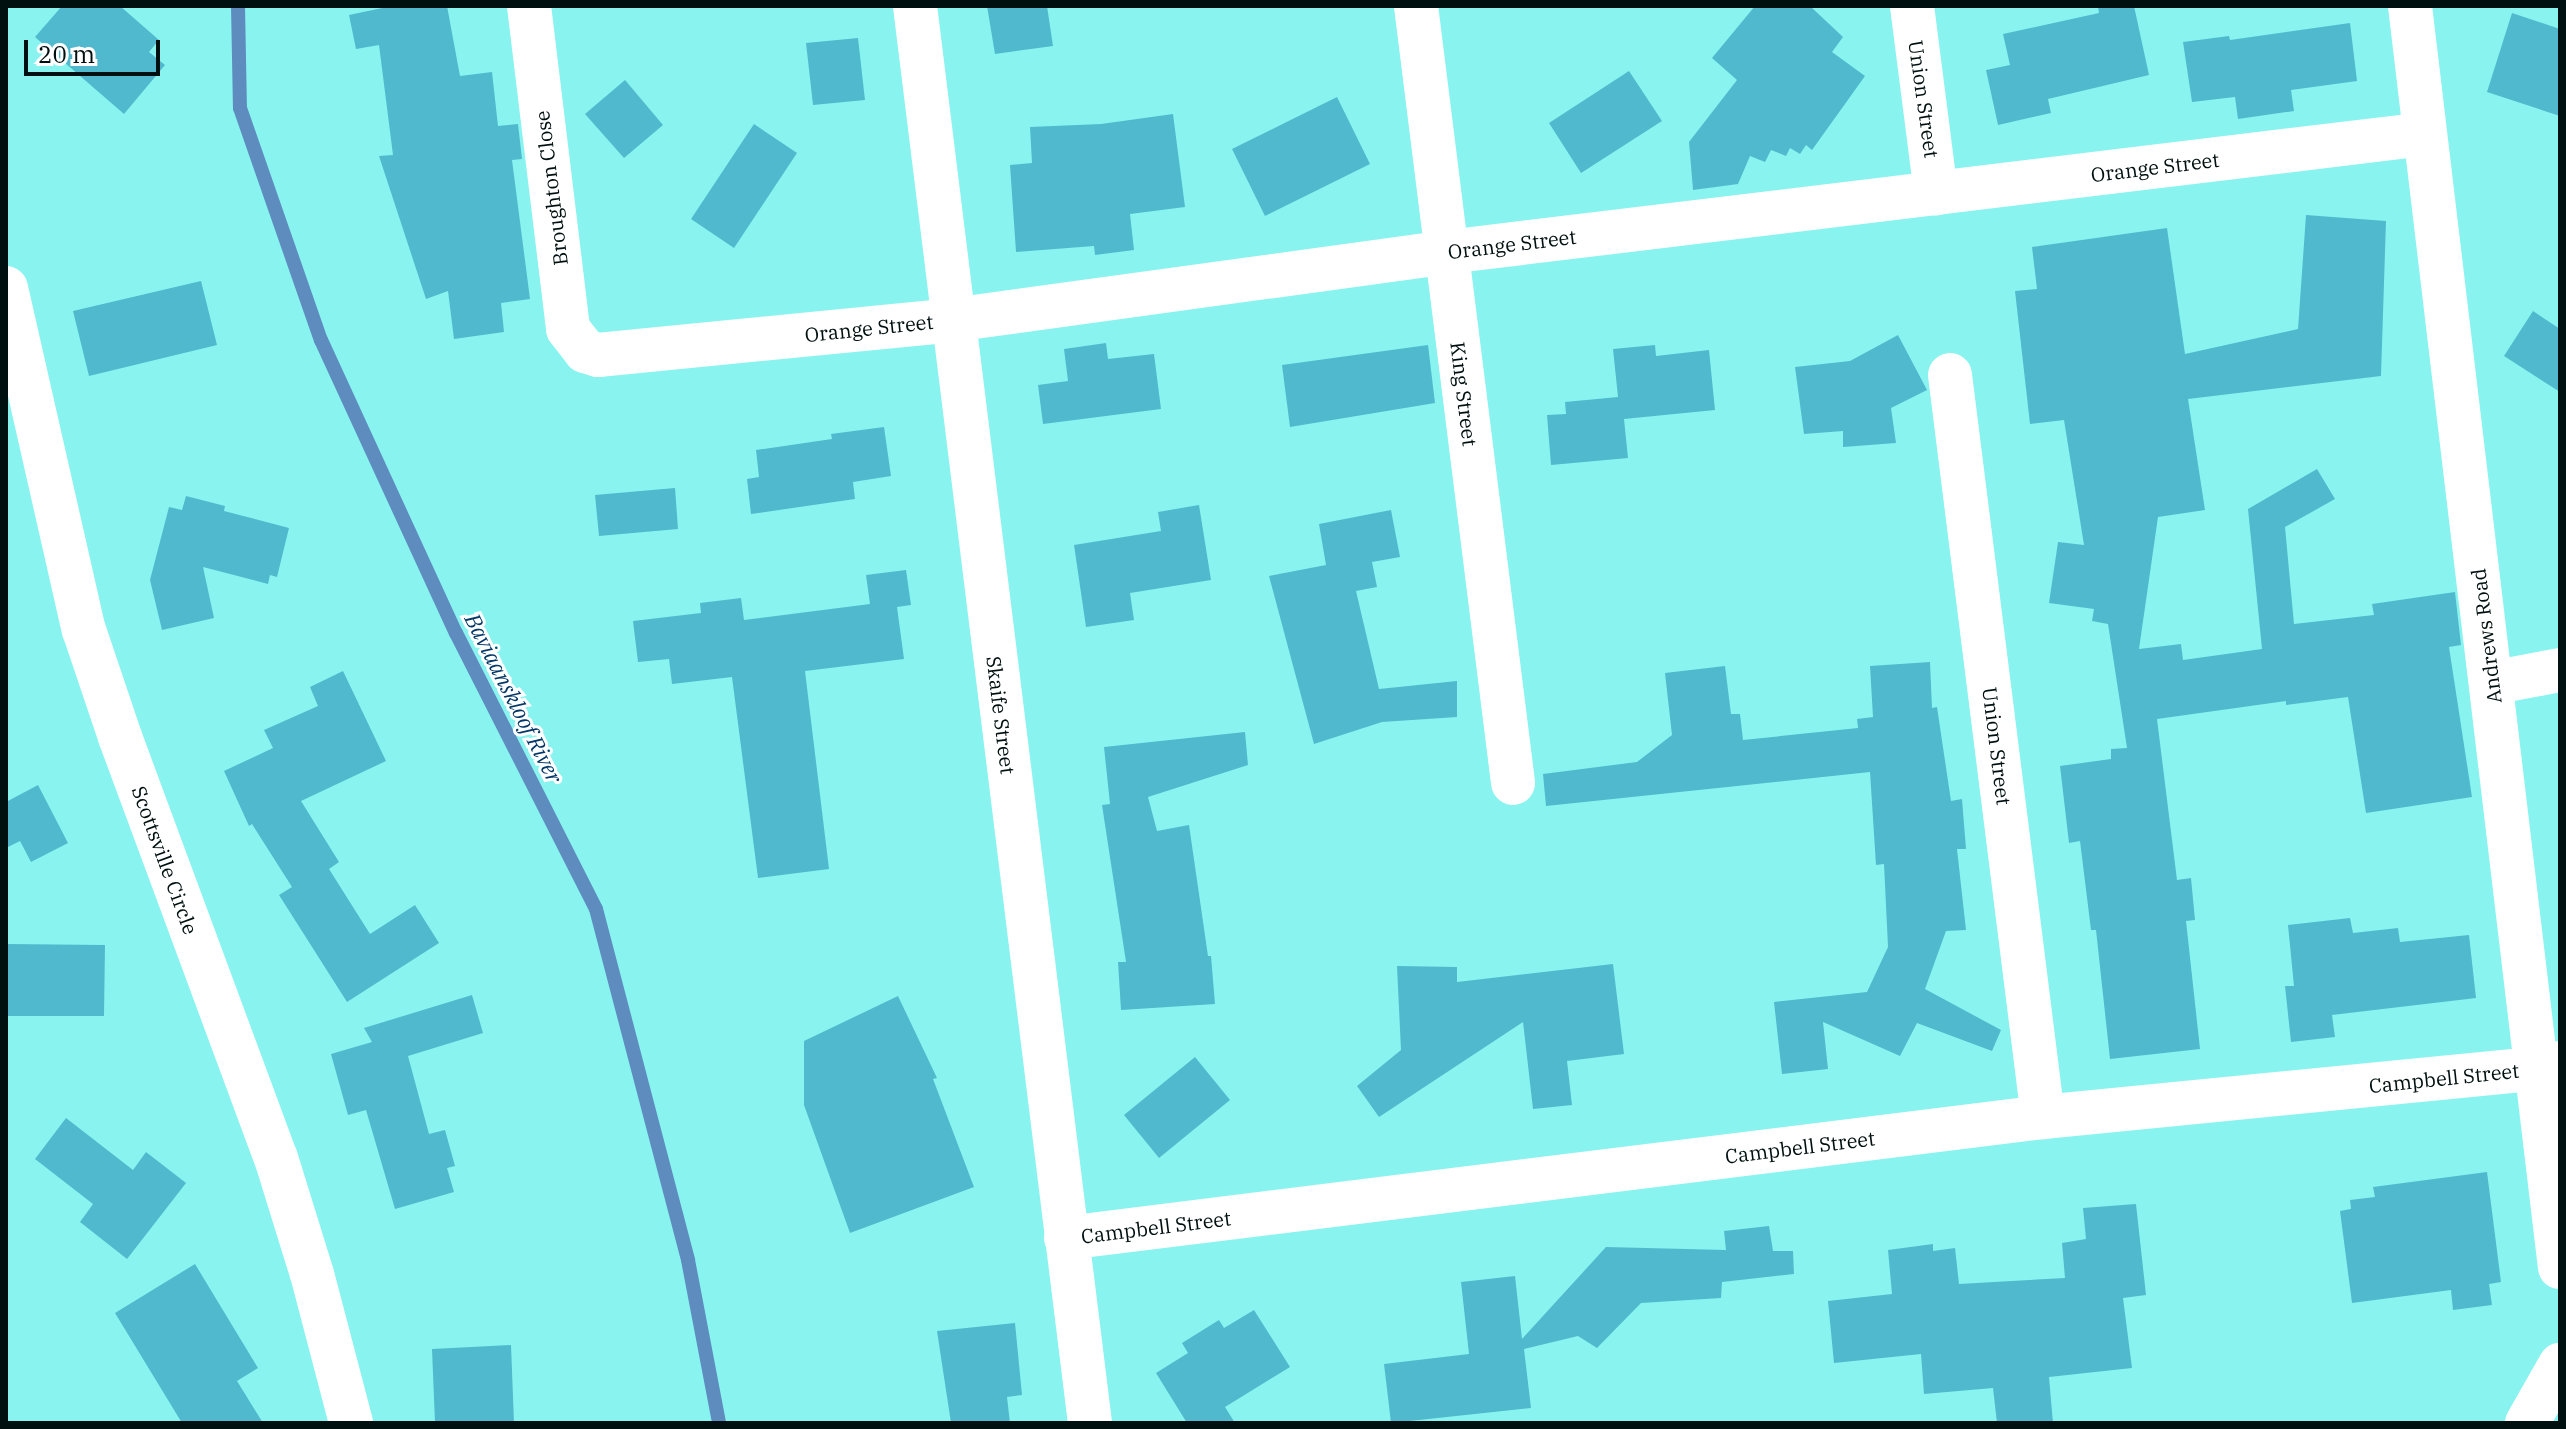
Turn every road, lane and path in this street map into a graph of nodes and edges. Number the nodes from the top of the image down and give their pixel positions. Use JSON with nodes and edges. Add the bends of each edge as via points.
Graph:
{"nodes":[{"id":1,"x":529,"y":6,"type":"edge"},
{"id":2,"x":915,"y":6,"type":"edge"},
{"id":3,"x":1416,"y":6,"type":"edge"},
{"id":4,"x":1912,"y":6,"type":"edge"},
{"id":5,"x":2410,"y":6,"type":"edge"},
{"id":6,"x":2425,"y":134,"type":"junction"},
{"id":7,"x":1936,"y":193,"type":"junction"},
{"id":8,"x":1447,"y":252,"type":"junction"},
{"id":9,"x":6,"y":288,"type":"edge"},
{"id":10,"x":952,"y":320,"type":"junction"},
{"id":11,"x":598,"y":355,"type":"joint"},
{"id":12,"x":1950,"y":375,"type":"dead end"},
{"id":13,"x":2560,"y":670,"type":"edge"},
{"id":14,"x":2491,"y":683,"type":"junction"},
{"id":15,"x":1513,"y":783,"type":"dead end"},
{"id":16,"x":2547,"y":1066,"type":"edge"},
{"id":17,"x":2043,"y":1117,"type":"junction"},
{"id":18,"x":1066,"y":1238,"type":"junction"},
{"id":19,"x":2560,"y":1267,"type":"edge"},
{"id":20,"x":2560,"y":1365,"type":"edge"},
{"id":21,"x":351,"y":1423,"type":"edge"},
{"id":22,"x":1090,"y":1423,"type":"edge"},
{"id":23,"x":2527,"y":1423,"type":"edge"}],
"edges":[{"from":1,"to":11,"type":"street","name":"Broughton Close","via":[[568,329],[585,351]]},
{"from":2,"to":10,"type":"street","name":"Skaife Street"},
{"from":3,"to":8,"type":"street","name":"King Street"},
{"from":4,"to":7,"type":"street","name":"Union Street"},
{"from":5,"to":6,"type":"street","name":"Andrews Road"},
{"from":6,"to":7,"type":"street","name":"Orange Street"},
{"from":6,"to":14,"type":"street","name":"Andrews Road"},
{"from":7,"to":8,"type":"street","name":"Orange Street"},
{"from":8,"to":10,"type":"street","name":"Orange Street"},
{"from":8,"to":15,"type":"street","name":"King Street"},
{"from":9,"to":21,"type":"street","name":"Scottsville Circle","via":[[84,630],[276,1158]]},
{"from":10,"to":11,"type":"street","name":"Orange Street"},
{"from":10,"to":18,"type":"street","name":"Skaife Street"},
{"from":12,"to":17,"type":"street","name":"Union Street"},
{"from":13,"to":14,"type":"street"},
{"from":14,"to":16,"type":"street","name":"Andrews Road"},
{"from":16,"to":17,"type":"street","name":"Campbell Street"},
{"from":16,"to":19,"type":"street","name":"Andrews Road"},
{"from":17,"to":18,"type":"street","name":"Campbell Street"},
{"from":18,"to":22,"type":"street","name":"Skaife Street"},
{"from":20,"to":23,"type":"street"}]}
